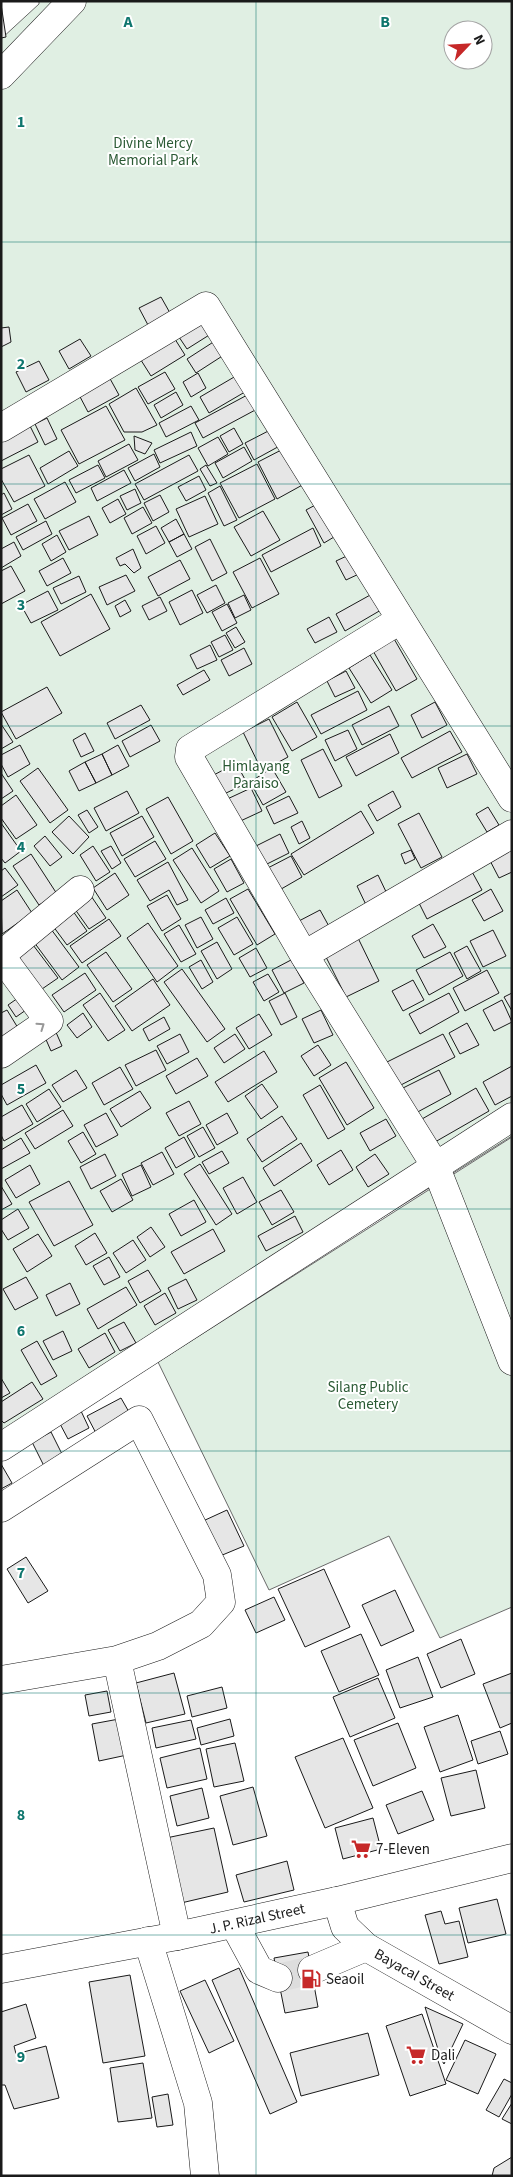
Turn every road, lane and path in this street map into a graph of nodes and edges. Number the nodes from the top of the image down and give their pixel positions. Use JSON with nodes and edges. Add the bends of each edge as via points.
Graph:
{"nodes":[{"id":1,"x":66,"y":4,"type":"edge"},
{"id":2,"x":1,"y":75,"type":"edge"},
{"id":3,"x":1,"y":428,"type":"edge"},
{"id":4,"x":400,"y":620,"type":"junction"},
{"id":5,"x":512,"y":798,"type":"edge"},
{"id":6,"x":512,"y":834,"type":"edge"},
{"id":7,"x":80,"y":890,"type":"dead end"},
{"id":8,"x":304,"y":955,"type":"junction"},
{"id":9,"x":1,"y":956,"type":"edge"},
{"id":10,"x":1,"y":1054,"type":"edge"},
{"id":11,"x":512,"y":1117,"type":"edge"},
{"id":12,"x":435,"y":1165,"type":"junction"},
{"id":13,"x":512,"y":1361,"type":"edge"},
{"id":14,"x":1,"y":1447,"type":"edge"},
{"id":15,"x":1,"y":1508,"type":"edge"},
{"id":16,"x":116,"y":1660,"type":"junction"},
{"id":17,"x":1,"y":1680,"type":"edge"},
{"id":18,"x":512,"y":1858,"type":"edge"},
{"id":19,"x":337,"y":1901,"type":"junction"},
{"id":20,"x":234,"y":1924,"type":"junction"},
{"id":21,"x":177,"y":1936,"type":"junction"},
{"id":22,"x":148,"y":1941,"type":"junction"},
{"id":23,"x":366,"y":1947,"type":"junction"},
{"id":24,"x":1,"y":1969,"type":"edge"},
{"id":25,"x":312,"y":1970,"type":"tunnel mouth"},
{"id":26,"x":278,"y":1978,"type":"tunnel mouth"},
{"id":27,"x":512,"y":2030,"type":"edge"},
{"id":28,"x":205,"y":2176,"type":"edge"}],
"edges":[{"from":1,"to":2,"type":"street"},
{"from":3,"to":4,"type":"street","via":[[206,306]]},
{"from":4,"to":5,"type":"street"},
{"from":4,"to":8,"type":"street","via":[[190,749],[189,757]]},
{"from":6,"to":8,"type":"street"},
{"from":7,"to":9,"type":"street"},
{"from":8,"to":12,"type":"street"},
{"from":10,"to":9,"type":"street","one_way":true,"via":[[49,1021]]},
{"from":11,"to":12,"type":"street"},
{"from":12,"to":13,"type":"street"},
{"from":12,"to":14,"type":"street"},
{"from":15,"to":16,"type":"street","via":[[139,1420],[217,1575],[221,1602],[201,1624],[158,1646]]},
{"from":16,"to":17,"type":"street"},
{"from":16,"to":21,"type":"street"},
{"from":18,"to":19,"type":"street","name":"J. P. Rizal Street"},
{"from":19,"to":20,"type":"street","name":"J. P. Rizal Street"},
{"from":19,"to":23,"type":"street","name":"Bayacal Street","via":[[345,1927]]},
{"from":20,"to":21,"type":"street","name":"J. P. Rizal Street"},
{"from":20,"to":26,"type":"street","via":[[259,1970]]},
{"from":21,"to":22,"type":"street","name":"J. P. Rizal Street"},
{"from":22,"to":24,"type":"street","name":"J. P. Rizal Street"},
{"from":22,"to":28,"type":"street","via":[[198,2103]]},
{"from":23,"to":25,"type":"street"},
{"from":23,"to":27,"type":"street","name":"Bayacal Street"}]}
